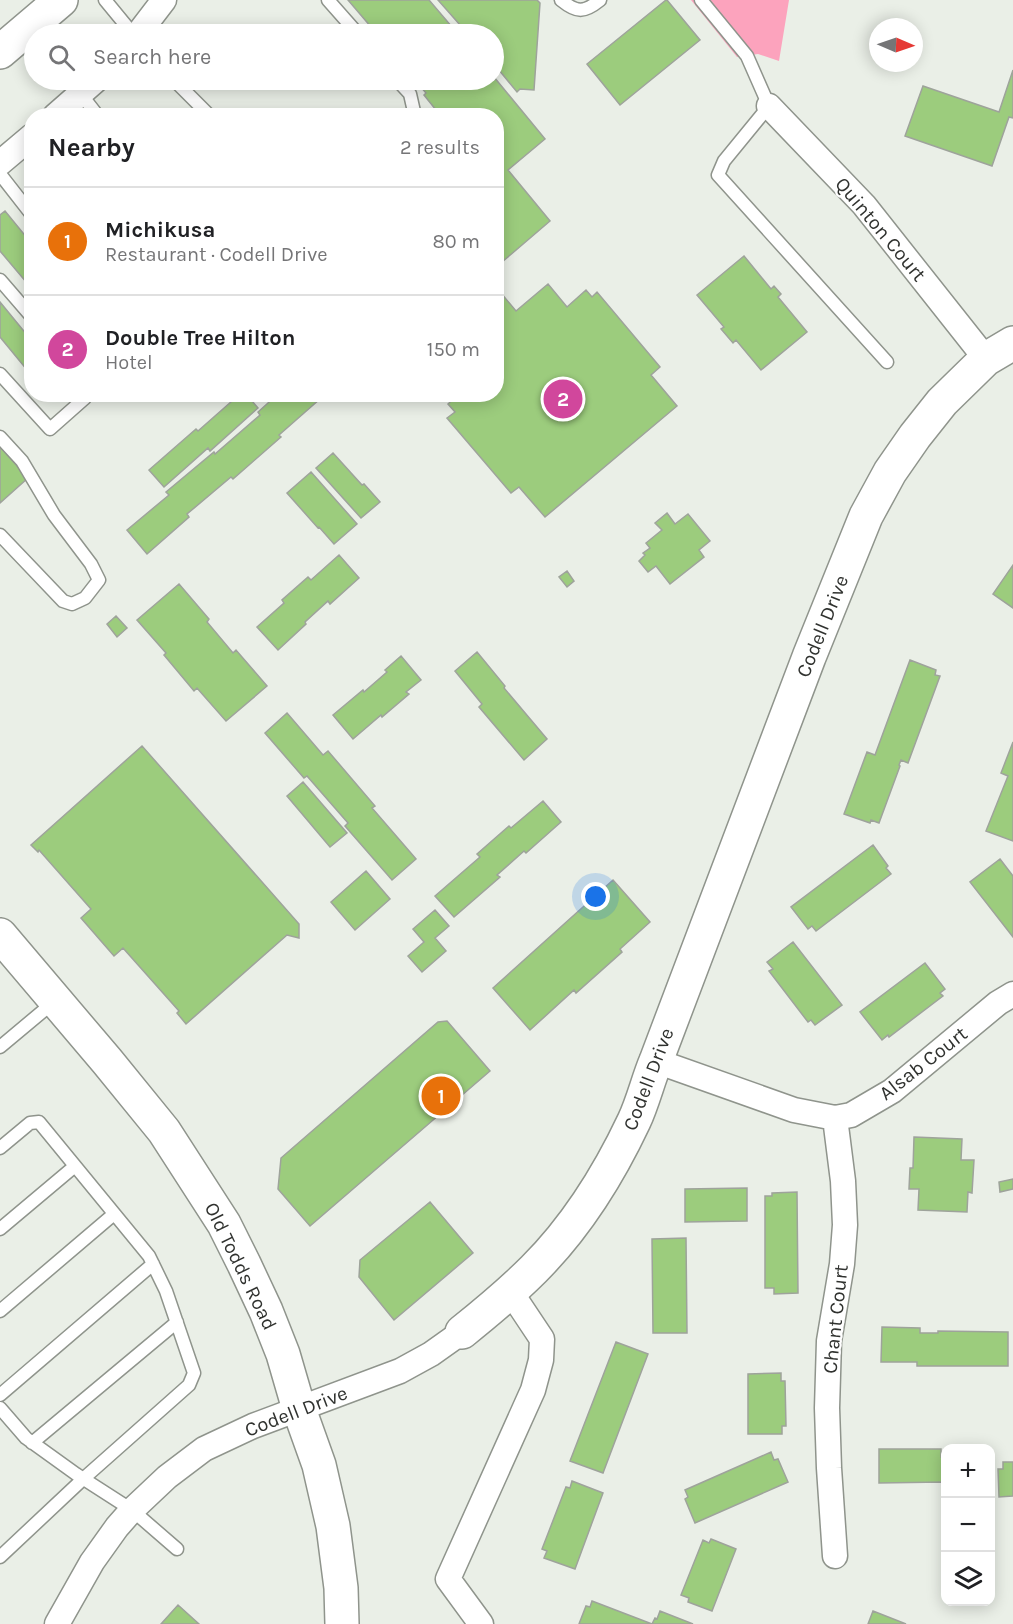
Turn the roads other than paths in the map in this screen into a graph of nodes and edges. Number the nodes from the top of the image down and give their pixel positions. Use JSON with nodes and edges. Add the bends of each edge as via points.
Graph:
{"nodes":[{"id":1,"x":62,"y":0,"type":"edge"},
{"id":2,"x":105,"y":0,"type":"edge"},
{"id":3,"x":328,"y":0,"type":"edge"},
{"id":4,"x":561,"y":0,"type":"edge"},
{"id":5,"x":600,"y":0,"type":"edge"},
{"id":6,"x":701,"y":0,"type":"edge"},
{"id":7,"x":161,"y":1,"type":"edge"},
{"id":8,"x":33,"y":24,"type":"edge"},
{"id":9,"x":125,"y":24,"type":"edge"},
{"id":10,"x":145,"y":24,"type":"edge"},
{"id":11,"x":349,"y":24,"type":"edge"},
{"id":12,"x":24,"y":32,"type":"edge"},
{"id":13,"x":0,"y":52,"type":"edge"},
{"id":14,"x":84,"y":90,"type":"edge"},
{"id":15,"x":89,"y":90,"type":"edge"},
{"id":16,"x":184,"y":90,"type":"edge"},
{"id":17,"x":406,"y":90,"type":"edge"},
{"id":18,"x":769,"y":105,"type":"junction"},
{"id":19,"x":64,"y":108,"type":"edge"},
{"id":20,"x":95,"y":108,"type":"edge"},
{"id":21,"x":202,"y":108,"type":"edge"},
{"id":22,"x":413,"y":108,"type":"edge"},
{"id":23,"x":24,"y":143,"type":"edge"},
{"id":24,"x":0,"y":163,"type":"edge"},
{"id":25,"x":0,"y":174,"type":"edge"},
{"id":26,"x":24,"y":204,"type":"edge"},
{"id":27,"x":0,"y":280,"type":"edge"},
{"id":28,"x":24,"y":307,"type":"edge"},
{"id":29,"x":1000,"y":351,"type":"edge"},
{"id":30,"x":887,"y":362,"type":"dead end"},
{"id":31,"x":0,"y":374,"type":"edge"},
{"id":32,"x":24,"y":400,"type":"edge"},
{"id":33,"x":25,"y":402,"type":"edge"},
{"id":34,"x":80,"y":402,"type":"edge"},
{"id":35,"x":0,"y":437,"type":"edge"},
{"id":36,"x":0,"y":536,"type":"edge"},
{"id":37,"x":0,"y":935,"type":"edge"},
{"id":38,"x":1013,"y":994,"type":"edge"},
{"id":39,"x":56,"y":1000,"type":"junction"},
{"id":40,"x":0,"y":1047,"type":"edge"},
{"id":41,"x":656,"y":1060,"type":"junction"},
{"id":42,"x":835,"y":1118,"type":"junction"},
{"id":43,"x":0,"y":1148,"type":"edge"},
{"id":44,"x":75,"y":1166,"type":"junction"},
{"id":45,"x":114,"y":1214,"type":"junction"},
{"id":46,"x":0,"y":1229,"type":"edge"},
{"id":47,"x":153,"y":1264,"type":"junction"},
{"id":48,"x":510,"y":1291,"type":"junction"},
{"id":49,"x":0,"y":1311,"type":"edge"},
{"id":50,"x":177,"y":1322,"type":"junction"},
{"id":51,"x":462,"y":1332,"type":"joint"},
{"id":52,"x":0,"y":1395,"type":"edge"},
{"id":53,"x":0,"y":1408,"type":"edge"},
{"id":54,"x":299,"y":1409,"type":"junction"},
{"id":55,"x":33,"y":1443,"type":"junction"},
{"id":56,"x":83,"y":1479,"type":"junction"},
{"id":57,"x":132,"y":1510,"type":"junction"},
{"id":58,"x":177,"y":1549,"type":"dead end"},
{"id":59,"x":835,"y":1556,"type":"dead end"},
{"id":60,"x":0,"y":1557,"type":"edge"},
{"id":61,"x":57,"y":1624,"type":"edge"},
{"id":62,"x":342,"y":1624,"type":"edge"},
{"id":63,"x":481,"y":1624,"type":"edge"}],
"edges":[{"from":1,"to":8,"type":"main road"},
{"from":2,"to":9,"type":"lane"},
{"from":3,"to":11,"type":"lane"},
{"from":4,"to":5,"type":"lane","via":[[580,11]]},
{"from":6,"to":18,"type":"lane","via":[[747,56]]},
{"from":7,"to":10,"type":"street"},
{"from":12,"to":13,"type":"main road"},
{"from":14,"to":19,"type":"street"},
{"from":15,"to":20,"type":"lane"},
{"from":16,"to":21,"type":"lane"},
{"from":17,"to":22,"type":"lane"},
{"from":18,"to":29,"type":"street","name":"Quinton Court"},
{"from":18,"to":30,"type":"lane","via":[[723,161],[718,175]]},
{"from":23,"to":24,"type":"street"},
{"from":25,"to":26,"type":"lane"},
{"from":27,"to":28,"type":"lane"},
{"from":29,"to":41,"type":"main road","name":"Codell Drive","via":[[942,402],[915,435],[866,516]]},
{"from":31,"to":32,"type":"lane"},
{"from":33,"to":34,"type":"lane","via":[[50,429]]},
{"from":35,"to":36,"type":"lane","via":[[22,461],[99,580],[85,598],[72,604],[63,601]]},
{"from":37,"to":39,"type":"main road","name":"Old Todds Road"},
{"from":38,"to":42,"type":"street","name":"Alsab Court","via":[[892,1091],[851,1115]]},
{"from":39,"to":40,"type":"lane"},
{"from":39,"to":54,"type":"main road","name":"Old Todds Road","via":[[164,1131],[224,1224],[266,1311]]},
{"from":41,"to":42,"type":"street","via":[[794,1110]]},
{"from":41,"to":48,"type":"main road","name":"Codell Drive","via":[[635,1119],[593,1194],[567,1232]]},
{"from":42,"to":59,"type":"street","name":"Chant Court","via":[[845,1225],[829,1341],[827,1407]]},
{"from":43,"to":44,"type":"lane","via":[[30,1123],[39,1122]]},
{"from":44,"to":45,"type":"lane"},
{"from":44,"to":46,"type":"lane"},
{"from":45,"to":47,"type":"lane"},
{"from":45,"to":49,"type":"lane"},
{"from":47,"to":50,"type":"lane"},
{"from":47,"to":52,"type":"lane"},
{"from":48,"to":51,"type":"main road","name":"Codell Drive"},
{"from":48,"to":63,"type":"street","via":[[542,1339],[541,1360],[533,1390],[448,1579]]},
{"from":50,"to":55,"type":"lane"},
{"from":50,"to":56,"type":"lane","via":[[194,1372],[189,1385]]},
{"from":51,"to":54,"type":"street","name":"Codell Drive","via":[[400,1371]]},
{"from":53,"to":55,"type":"lane"},
{"from":54,"to":57,"type":"street","name":"Codell Drive","via":[[204,1449]]},
{"from":54,"to":62,"type":"main road","name":"Old Todds Road","via":[[319,1465],[333,1526]]},
{"from":55,"to":56,"type":"lane"},
{"from":56,"to":57,"type":"lane"},
{"from":56,"to":60,"type":"lane"},
{"from":57,"to":58,"type":"lane"},
{"from":57,"to":61,"type":"street","name":"Codell Drive","via":[[92,1562]]}]}
